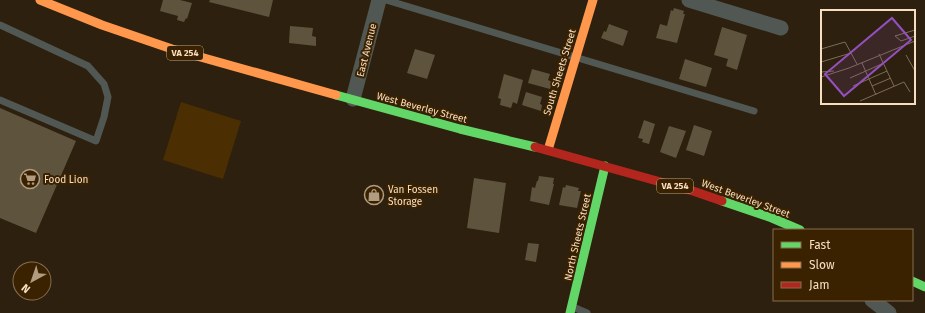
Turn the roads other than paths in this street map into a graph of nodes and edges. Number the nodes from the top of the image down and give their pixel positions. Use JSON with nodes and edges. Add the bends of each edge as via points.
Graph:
{"nodes":[{"id":1,"x":40,"y":0,"type":"edge"},
{"id":2,"x":379,"y":0,"type":"edge"},
{"id":3,"x":386,"y":0,"type":"edge"},
{"id":4,"x":593,"y":0,"type":"edge"},
{"id":5,"x":689,"y":0,"type":"edge"},
{"id":6,"x":0,"y":25,"type":"edge"},
{"id":7,"x":781,"y":28,"type":"dead end"},
{"id":8,"x":575,"y":57,"type":"junction"},
{"id":9,"x":0,"y":100,"type":"edge"},
{"id":10,"x":353,"y":100,"type":"junction"},
{"id":11,"x":754,"y":111,"type":"dead end"},
{"id":12,"x":548,"y":150,"type":"junction"},
{"id":13,"x":605,"y":166,"type":"junction"},
{"id":14,"x":798,"y":229,"type":"edge"},
{"id":15,"x":913,"y":281,"type":"edge"},
{"id":16,"x":925,"y":287,"type":"edge"},
{"id":17,"x":873,"y":301,"type":"edge"},
{"id":18,"x":571,"y":310,"type":"edge"},
{"id":19,"x":587,"y":313,"type":"edge"},
{"id":20,"x":889,"y":313,"type":"edge"}],
"edges":[{"from":1,"to":10,"type":"main road","name":"West Beverley Street","number":"VA 254","via":[[156,44]]},
{"from":2,"to":10,"type":"street","name":"East Avenue"},
{"from":3,"to":8,"type":"lane"},
{"from":4,"to":8,"type":"main road","name":"South Sheets Street"},
{"from":5,"to":7,"type":"street"},
{"from":6,"to":9,"type":"lane","via":[[88,66],[104,84],[108,97],[96,141]]},
{"from":8,"to":11,"type":"lane"},
{"from":8,"to":12,"type":"main road","name":"South Sheets Street"},
{"from":10,"to":12,"type":"main road","name":"West Beverley Street","number":"VA 254","via":[[460,130]]},
{"from":12,"to":13,"type":"main road","name":"West Beverley Street","number":"VA 254"},
{"from":13,"to":14,"type":"main road","name":"West Beverley Street","number":"VA 254","via":[[692,191]]},
{"from":13,"to":18,"type":"main road","name":"North Sheets Street"},
{"from":15,"to":16,"type":"main road"},
{"from":17,"to":20,"type":"street"},
{"from":18,"to":19,"type":"lane"}]}
